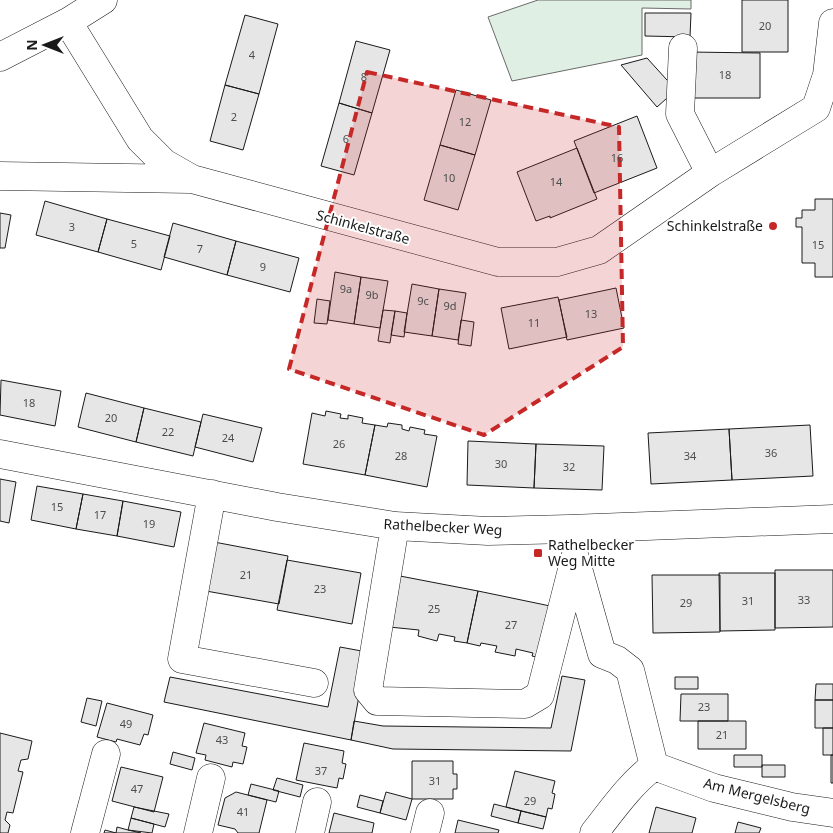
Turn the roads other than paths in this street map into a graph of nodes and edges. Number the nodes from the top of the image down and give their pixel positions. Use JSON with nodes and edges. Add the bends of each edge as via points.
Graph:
{"nodes":[{"id":1,"x":103,"y":0,"type":"edge"},
{"id":2,"x":68,"y":22,"type":"junction"},
{"id":3,"x":833,"y":23,"type":"edge"},
{"id":4,"x":683,"y":48,"type":"dead end"},
{"id":5,"x":0,"y":57,"type":"edge"},
{"id":6,"x":824,"y":110,"type":"edge"},
{"id":7,"x":710,"y":174,"type":"junction"},
{"id":8,"x":0,"y":176,"type":"edge"},
{"id":9,"x":192,"y":179,"type":"junction"},
{"id":10,"x":0,"y":454,"type":"edge"},
{"id":11,"x":212,"y":494,"type":"junction"},
{"id":12,"x":833,"y":519,"type":"edge"},
{"id":13,"x":394,"y":526,"type":"junction"},
{"id":14,"x":569,"y":529,"type":"junction"},
{"id":15,"x":575,"y":558,"type":"junction"},
{"id":16,"x":314,"y":684,"type":"dead end"},
{"id":17,"x":106,"y":754,"type":"dead end"},
{"id":18,"x":654,"y":766,"type":"junction"},
{"id":19,"x":211,"y":778,"type":"dead end"},
{"id":20,"x":318,"y":802,"type":"dead end"},
{"id":21,"x":833,"y":813,"type":"edge"},
{"id":22,"x":85,"y":833,"type":"edge"},
{"id":23,"x":198,"y":833,"type":"edge"},
{"id":24,"x":310,"y":833,"type":"edge"},
{"id":25,"x":594,"y":833,"type":"edge"}],
"edges":[{"from":1,"to":2,"type":"street"},
{"from":2,"to":5,"type":"street"},
{"from":2,"to":9,"type":"street","name":"Schinkelstraße","via":[[140,139],[164,163]]},
{"from":3,"to":6,"type":"street","name":"Schinkelstraße"},
{"from":4,"to":7,"type":"street","via":[[680,114]]},
{"from":6,"to":7,"type":"street","name":"Schinkelstraße"},
{"from":7,"to":9,"type":"street","name":"Schinkelstraße","via":[[599,250],[557,262],[498,262]]},
{"from":8,"to":9,"type":"street"},
{"from":10,"to":11,"type":"street","name":"Rathelbecker Weg"},
{"from":11,"to":13,"type":"street","name":"Rathelbecker Weg"},
{"from":11,"to":16,"type":"street","via":[[182,659]]},
{"from":12,"to":14,"type":"street","name":"Rathelbecker Weg"},
{"from":13,"to":14,"type":"street","name":"Rathelbecker Weg"},
{"from":13,"to":15,"type":"street","via":[[368,690],[377,702],[525,704],[540,695]]},
{"from":14,"to":15,"type":"street"},
{"from":15,"to":18,"type":"street","via":[[602,654],[630,670]]},
{"from":17,"to":22,"type":"street"},
{"from":18,"to":21,"type":"street","name":"Am Mergelsberg","via":[[714,788],[792,807]]},
{"from":18,"to":25,"type":"street","via":[[629,789]]},
{"from":19,"to":23,"type":"street"},
{"from":20,"to":24,"type":"street"}]}
